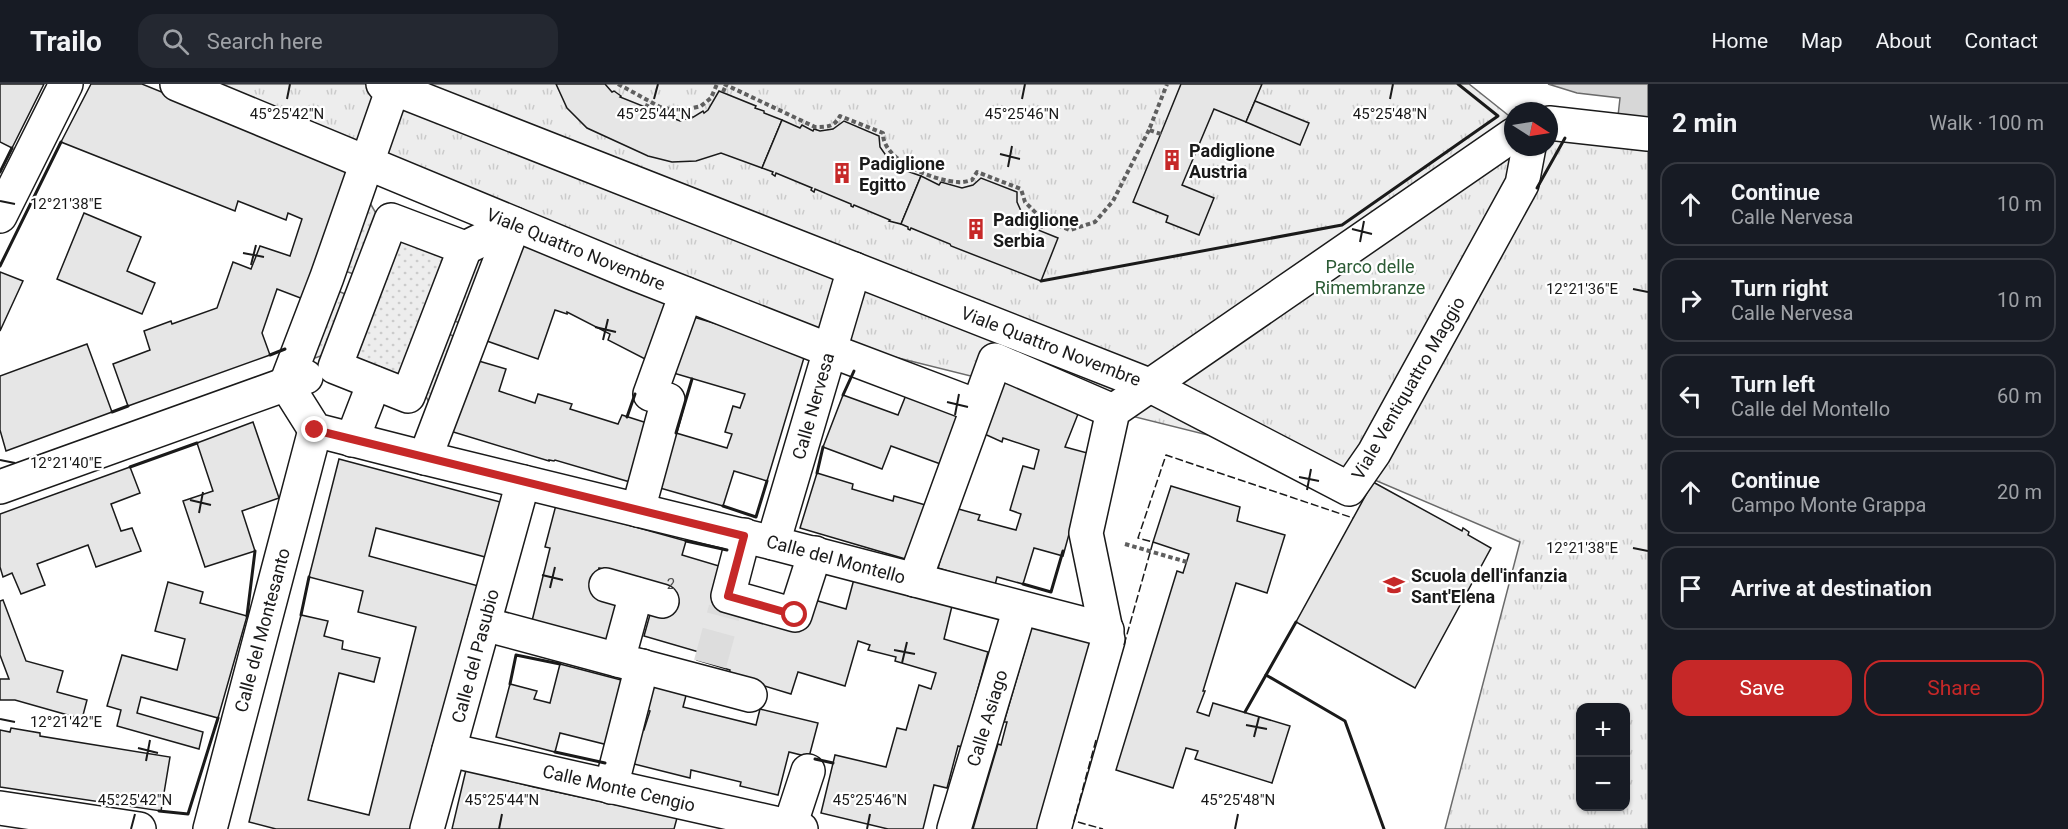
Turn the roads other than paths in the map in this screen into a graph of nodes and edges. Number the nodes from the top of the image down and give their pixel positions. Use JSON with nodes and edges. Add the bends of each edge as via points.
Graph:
{"nodes":[{"id":1,"x":66,"y":84,"type":"edge"},
{"id":2,"x":177,"y":84,"type":"edge"},
{"id":3,"x":388,"y":86,"type":"edge"},
{"id":4,"x":1558,"y":124,"type":"edge"},
{"id":5,"x":1648,"y":134,"type":"edge"},
{"id":6,"x":1504,"y":141,"type":"edge"},
{"id":7,"x":1527,"y":156,"type":"edge"},
{"id":8,"x":367,"y":162,"type":"junction"},
{"id":9,"x":443,"y":194,"type":"junction"},
{"id":10,"x":0,"y":216,"type":"edge"},
{"id":11,"x":391,"y":220,"type":"junction"},
{"id":12,"x":514,"y":224,"type":"junction"},
{"id":13,"x":428,"y":234,"type":"junction"},
{"id":14,"x":465,"y":248,"type":"junction"},
{"id":15,"x":854,"y":269,"type":"junction"},
{"id":16,"x":327,"y":277,"type":"junction"},
{"id":17,"x":364,"y":291,"type":"junction"},
{"id":18,"x":687,"y":294,"type":"junction"},
{"id":19,"x":436,"y":322,"type":"junction"},
{"id":20,"x":472,"y":335,"type":"junction"},
{"id":21,"x":829,"y":350,"type":"junction"},
{"id":22,"x":334,"y":367,"type":"junction"},
{"id":23,"x":374,"y":383,"type":"junction"},
{"id":24,"x":286,"y":384,"type":"junction"},
{"id":25,"x":1149,"y":385,"type":"junction"},
{"id":26,"x":408,"y":396,"type":"junction"},
{"id":27,"x":977,"y":406,"type":"junction"},
{"id":28,"x":1113,"y":411,"type":"junction"},
{"id":29,"x":315,"y":430,"type":"junction"},
{"id":30,"x":352,"y":440,"type":"junction"},
{"id":31,"x":428,"y":450,"type":"junction"},
{"id":32,"x":523,"y":482,"type":"junction"},
{"id":33,"x":0,"y":487,"type":"edge"},
{"id":34,"x":638,"y":510,"type":"junction"},
{"id":35,"x":758,"y":539,"type":"junction"},
{"id":36,"x":815,"y":553,"type":"junction"},
{"id":37,"x":915,"y":580,"type":"junction"},
{"id":38,"x":635,"y":593,"type":"dead end"},
{"id":39,"x":1020,"y":608,"type":"junction"},
{"id":40,"x":484,"y":624,"type":"junction"},
{"id":41,"x":1107,"y":630,"type":"junction"},
{"id":42,"x":630,"y":663,"type":"junction"},
{"id":43,"x":750,"y":695,"type":"dead end"},
{"id":44,"x":449,"y":750,"type":"junction"},
{"id":45,"x":808,"y":771,"type":"dead end"},
{"id":46,"x":611,"y":786,"type":"junction"},
{"id":47,"x":0,"y":808,"type":"edge"},
{"id":48,"x":694,"y":817,"type":"edge"},
{"id":49,"x":120,"y":827,"type":"edge"},
{"id":50,"x":793,"y":828,"type":"edge"},
{"id":51,"x":210,"y":829,"type":"edge"},
{"id":52,"x":427,"y":829,"type":"edge"},
{"id":53,"x":954,"y":829,"type":"edge"},
{"id":54,"x":1054,"y":829,"type":"edge"}],
"edges":[{"from":1,"to":10,"type":"street"},
{"from":2,"to":8,"type":"street","name":"Viale Quattro Novembre"},
{"from":3,"to":8,"type":"street"},
{"from":3,"to":15,"type":"street","name":"Viale Quattro Novembre"},
{"from":4,"to":5,"type":"street"},
{"from":6,"to":25,"type":"street"},
{"from":7,"to":25,"type":"street","name":"Viale Ventiquattro Maggio","via":[[1522,184],[1374,453],[1349,489]]},
{"from":8,"to":9,"type":"street","name":"Viale Quattro Novembre"},
{"from":8,"to":11,"type":"street"},
{"from":8,"to":16,"type":"street"},
{"from":9,"to":12,"type":"street","name":"Viale Quattro Novembre"},
{"from":9,"to":13,"type":"street"},
{"from":11,"to":13,"type":"street"},
{"from":11,"to":17,"type":"street"},
{"from":12,"to":14,"type":"street"},
{"from":12,"to":18,"type":"street","name":"Viale Quattro Novembre"},
{"from":12,"to":20,"type":"street"},
{"from":13,"to":14,"type":"street"},
{"from":14,"to":19,"type":"street"},
{"from":15,"to":21,"type":"street","name":"Calle Nervesa"},
{"from":15,"to":25,"type":"street","name":"Viale Quattro Novembre"},
{"from":16,"to":17,"type":"street"},
{"from":16,"to":24,"type":"street"},
{"from":17,"to":22,"type":"street"},
{"from":18,"to":21,"type":"street","name":"Viale Quattro Novembre"},
{"from":18,"to":34,"type":"street","via":[[650,394],[668,400]]},
{"from":19,"to":20,"type":"street"},
{"from":19,"to":26,"type":"street"},
{"from":20,"to":31,"type":"street"},
{"from":21,"to":27,"type":"street","name":"Viale Quattro Novembre"},
{"from":21,"to":35,"type":"street","name":"Calle Nervesa"},
{"from":22,"to":23,"type":"street"},
{"from":22,"to":24,"type":"street"},
{"from":23,"to":26,"type":"street"},
{"from":23,"to":30,"type":"street"},
{"from":24,"to":29,"type":"street"},
{"from":24,"to":33,"type":"street"},
{"from":25,"to":28,"type":"street"},
{"from":26,"to":31,"type":"street"},
{"from":27,"to":28,"type":"street","name":"Viale Quattro Novembre","via":[[995,360]]},
{"from":27,"to":37,"type":"street"},
{"from":28,"to":41,"type":"street","via":[[1086,533]]},
{"from":29,"to":30,"type":"street","name":"Calle del Montello"},
{"from":29,"to":51,"type":"street","name":"Calle del Montesanto"},
{"from":30,"to":31,"type":"street","name":"Calle del Montello"},
{"from":31,"to":32,"type":"street","name":"Calle del Montello"},
{"from":32,"to":34,"type":"street","name":"Calle del Montello"},
{"from":32,"to":40,"type":"street","name":"Calle del Pasubio"},
{"from":34,"to":35,"type":"street","name":"Calle del Montello"},
{"from":35,"to":36,"type":"street","name":"Calle del Montello"},
{"from":35,"to":36,"type":"street","name":"Calle Nervesa","via":[[727,602],[795,615]]},
{"from":36,"to":37,"type":"street","name":"Calle del Montello"},
{"from":37,"to":39,"type":"street","name":"Calle del Montello"},
{"from":38,"to":42,"type":"street"},
{"from":39,"to":41,"type":"street","name":"Calle del Montello"},
{"from":39,"to":53,"type":"street","name":"Calle Asiago"},
{"from":40,"to":42,"type":"street"},
{"from":40,"to":44,"type":"street","name":"Calle del Pasubio"},
{"from":41,"to":54,"type":"street","via":[[1108,640]]},
{"from":42,"to":43,"type":"street","via":[[707,673]]},
{"from":42,"to":46,"type":"street"},
{"from":44,"to":46,"type":"street","name":"Calle Monte Cengio"},
{"from":44,"to":52,"type":"street","name":"Calle del Pasubio"},
{"from":45,"to":50,"type":"street","name":"Calle Monte Cengio"},
{"from":46,"to":48,"type":"street","name":"Calle Monte Cengio"},
{"from":47,"to":49,"type":"street"},
{"from":48,"to":50,"type":"street","name":"Calle Monte Cengio"}]}
